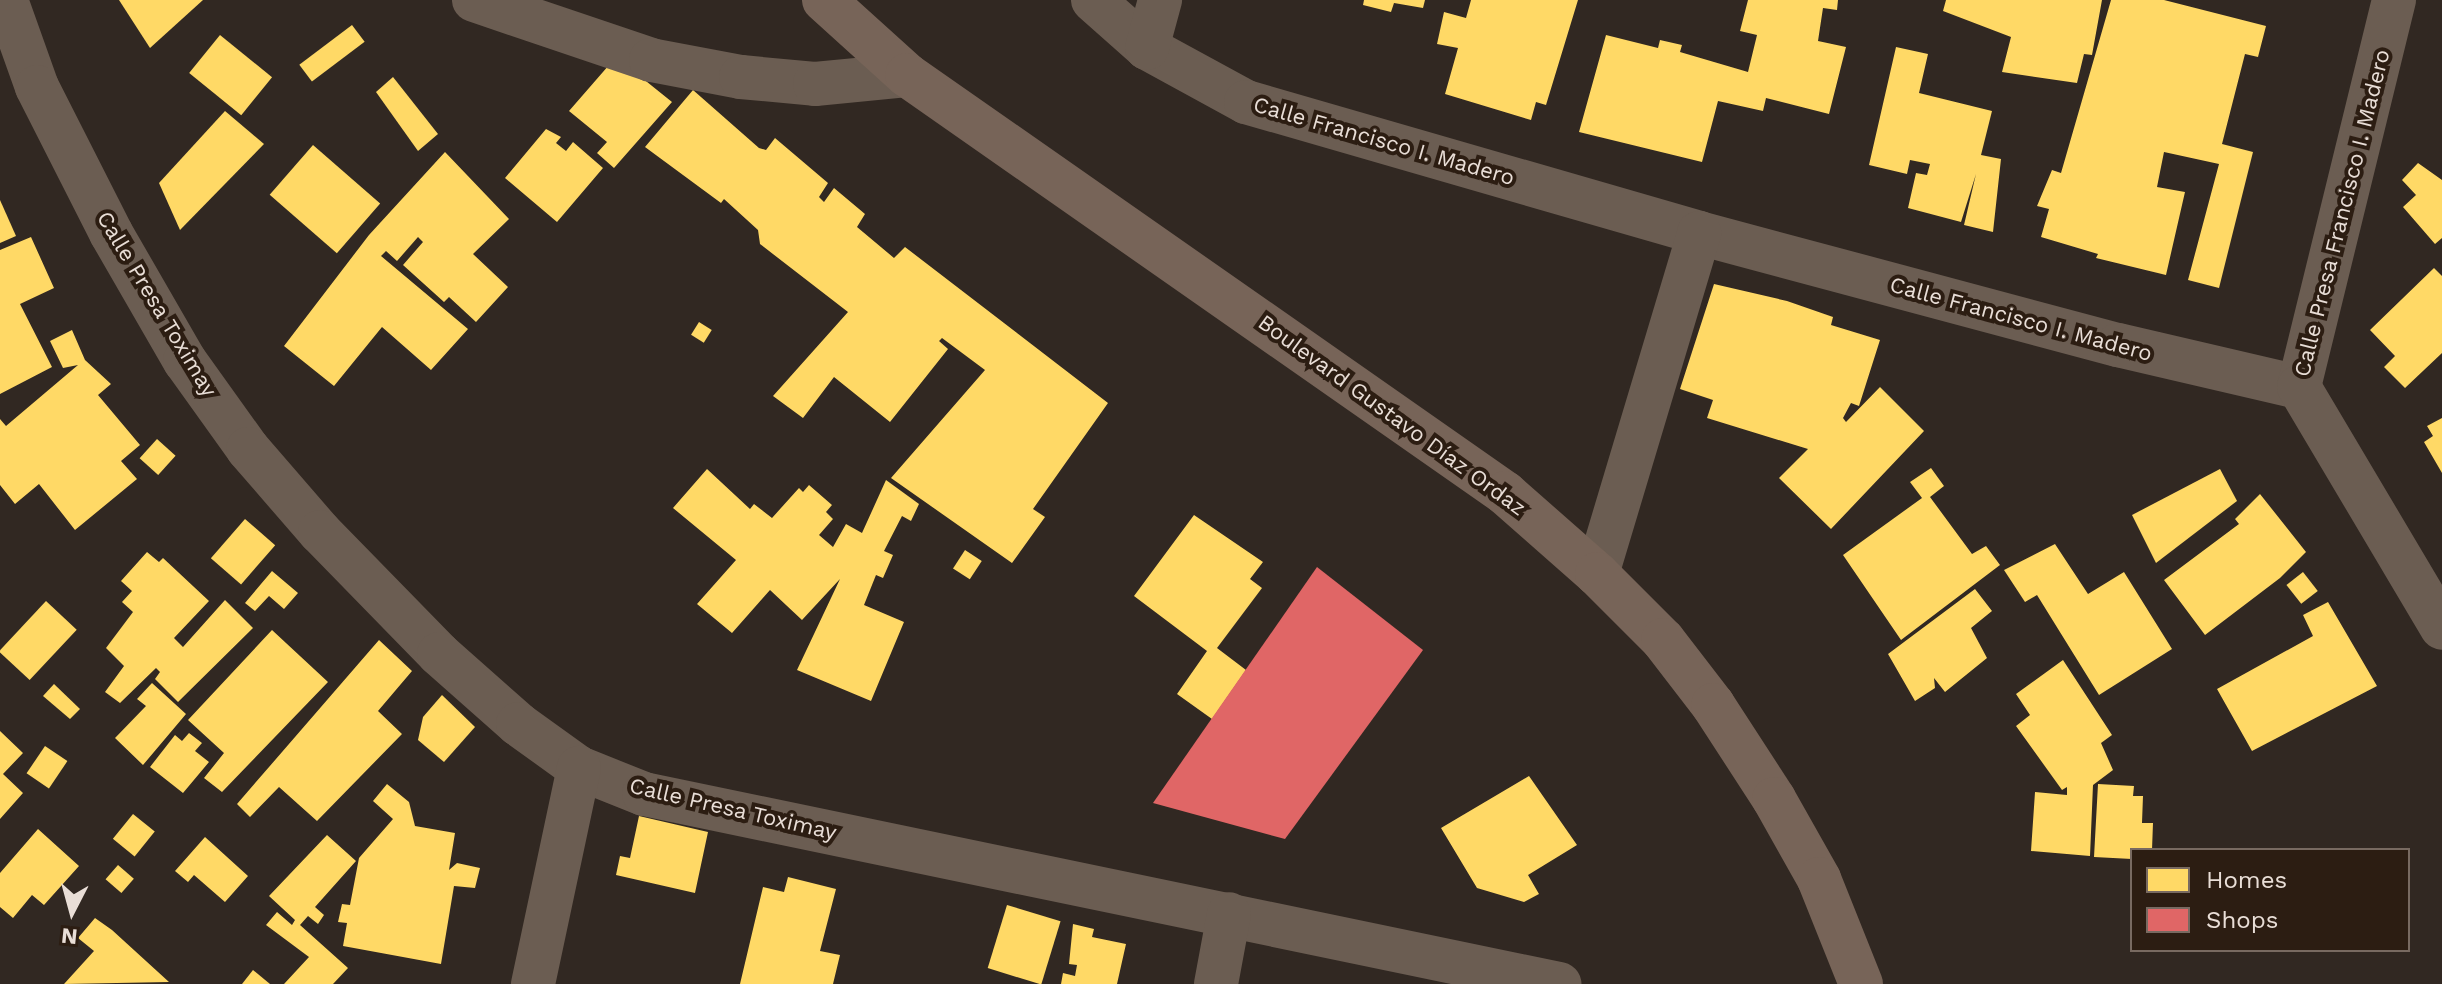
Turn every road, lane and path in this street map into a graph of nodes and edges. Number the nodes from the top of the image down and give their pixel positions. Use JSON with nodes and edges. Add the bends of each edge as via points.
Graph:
{"nodes":[{"id":1,"x":6,"y":0,"type":"edge"},
{"id":2,"x":474,"y":0,"type":"edge"},
{"id":3,"x":824,"y":0,"type":"edge"},
{"id":4,"x":1093,"y":0,"type":"edge"},
{"id":5,"x":1160,"y":0,"type":"edge"},
{"id":6,"x":2394,"y":0,"type":"edge"},
{"id":7,"x":1147,"y":48,"type":"junction"},
{"id":8,"x":907,"y":75,"type":"junction"},
{"id":9,"x":1699,"y":233,"type":"junction"},
{"id":10,"x":2299,"y":387,"type":"junction"},
{"id":11,"x":1597,"y":574,"type":"junction"},
{"id":12,"x":2442,"y":628,"type":"edge"},
{"id":13,"x":579,"y":768,"type":"junction"},
{"id":14,"x":1229,"y":914,"type":"junction"},
{"id":15,"x":533,"y":984,"type":"edge"},
{"id":16,"x":1216,"y":984,"type":"edge"},
{"id":17,"x":1559,"y":984,"type":"edge"},
{"id":18,"x":1861,"y":984,"type":"edge"}],
"edges":[{"from":1,"to":13,"type":"street","name":"Calle Presa Toximay","via":[[37,87],[111,233],[185,361],[248,449],[439,654],[518,724]]},
{"from":2,"to":8,"type":"street","via":[[651,60],[741,77],[815,84]]},
{"from":3,"to":8,"type":"main road","name":"Boulevard Gustavo Díaz Ordaz"},
{"from":4,"to":7,"type":"street","name":"Calle Francisco I. Madero"},
{"from":5,"to":7,"type":"street"},
{"from":6,"to":10,"type":"street","name":"Calle Presa Francisco I. Madero"},
{"from":7,"to":9,"type":"street","name":"Calle Francisco I. Madero","via":[[1246,102]]},
{"from":8,"to":11,"type":"main road","name":"Boulevard Gustavo Díaz Ordaz","via":[[1505,493]]},
{"from":9,"to":10,"type":"street","name":"Calle Francisco I. Madero","via":[[2118,345]]},
{"from":9,"to":11,"type":"street"},
{"from":10,"to":12,"type":"street","name":"Calle Presa Francisco I. Madero"},
{"from":11,"to":18,"type":"main road","name":"Boulevard Gustavo Díaz Ordaz","via":[[1663,640],[1766,786],[1819,879]]},
{"from":13,"to":14,"type":"street","name":"Calle Presa Toximay","via":[[644,794]]},
{"from":13,"to":15,"type":"street"},
{"from":14,"to":16,"type":"street"},
{"from":14,"to":17,"type":"street","name":"Calle Presa Toximay"}]}
